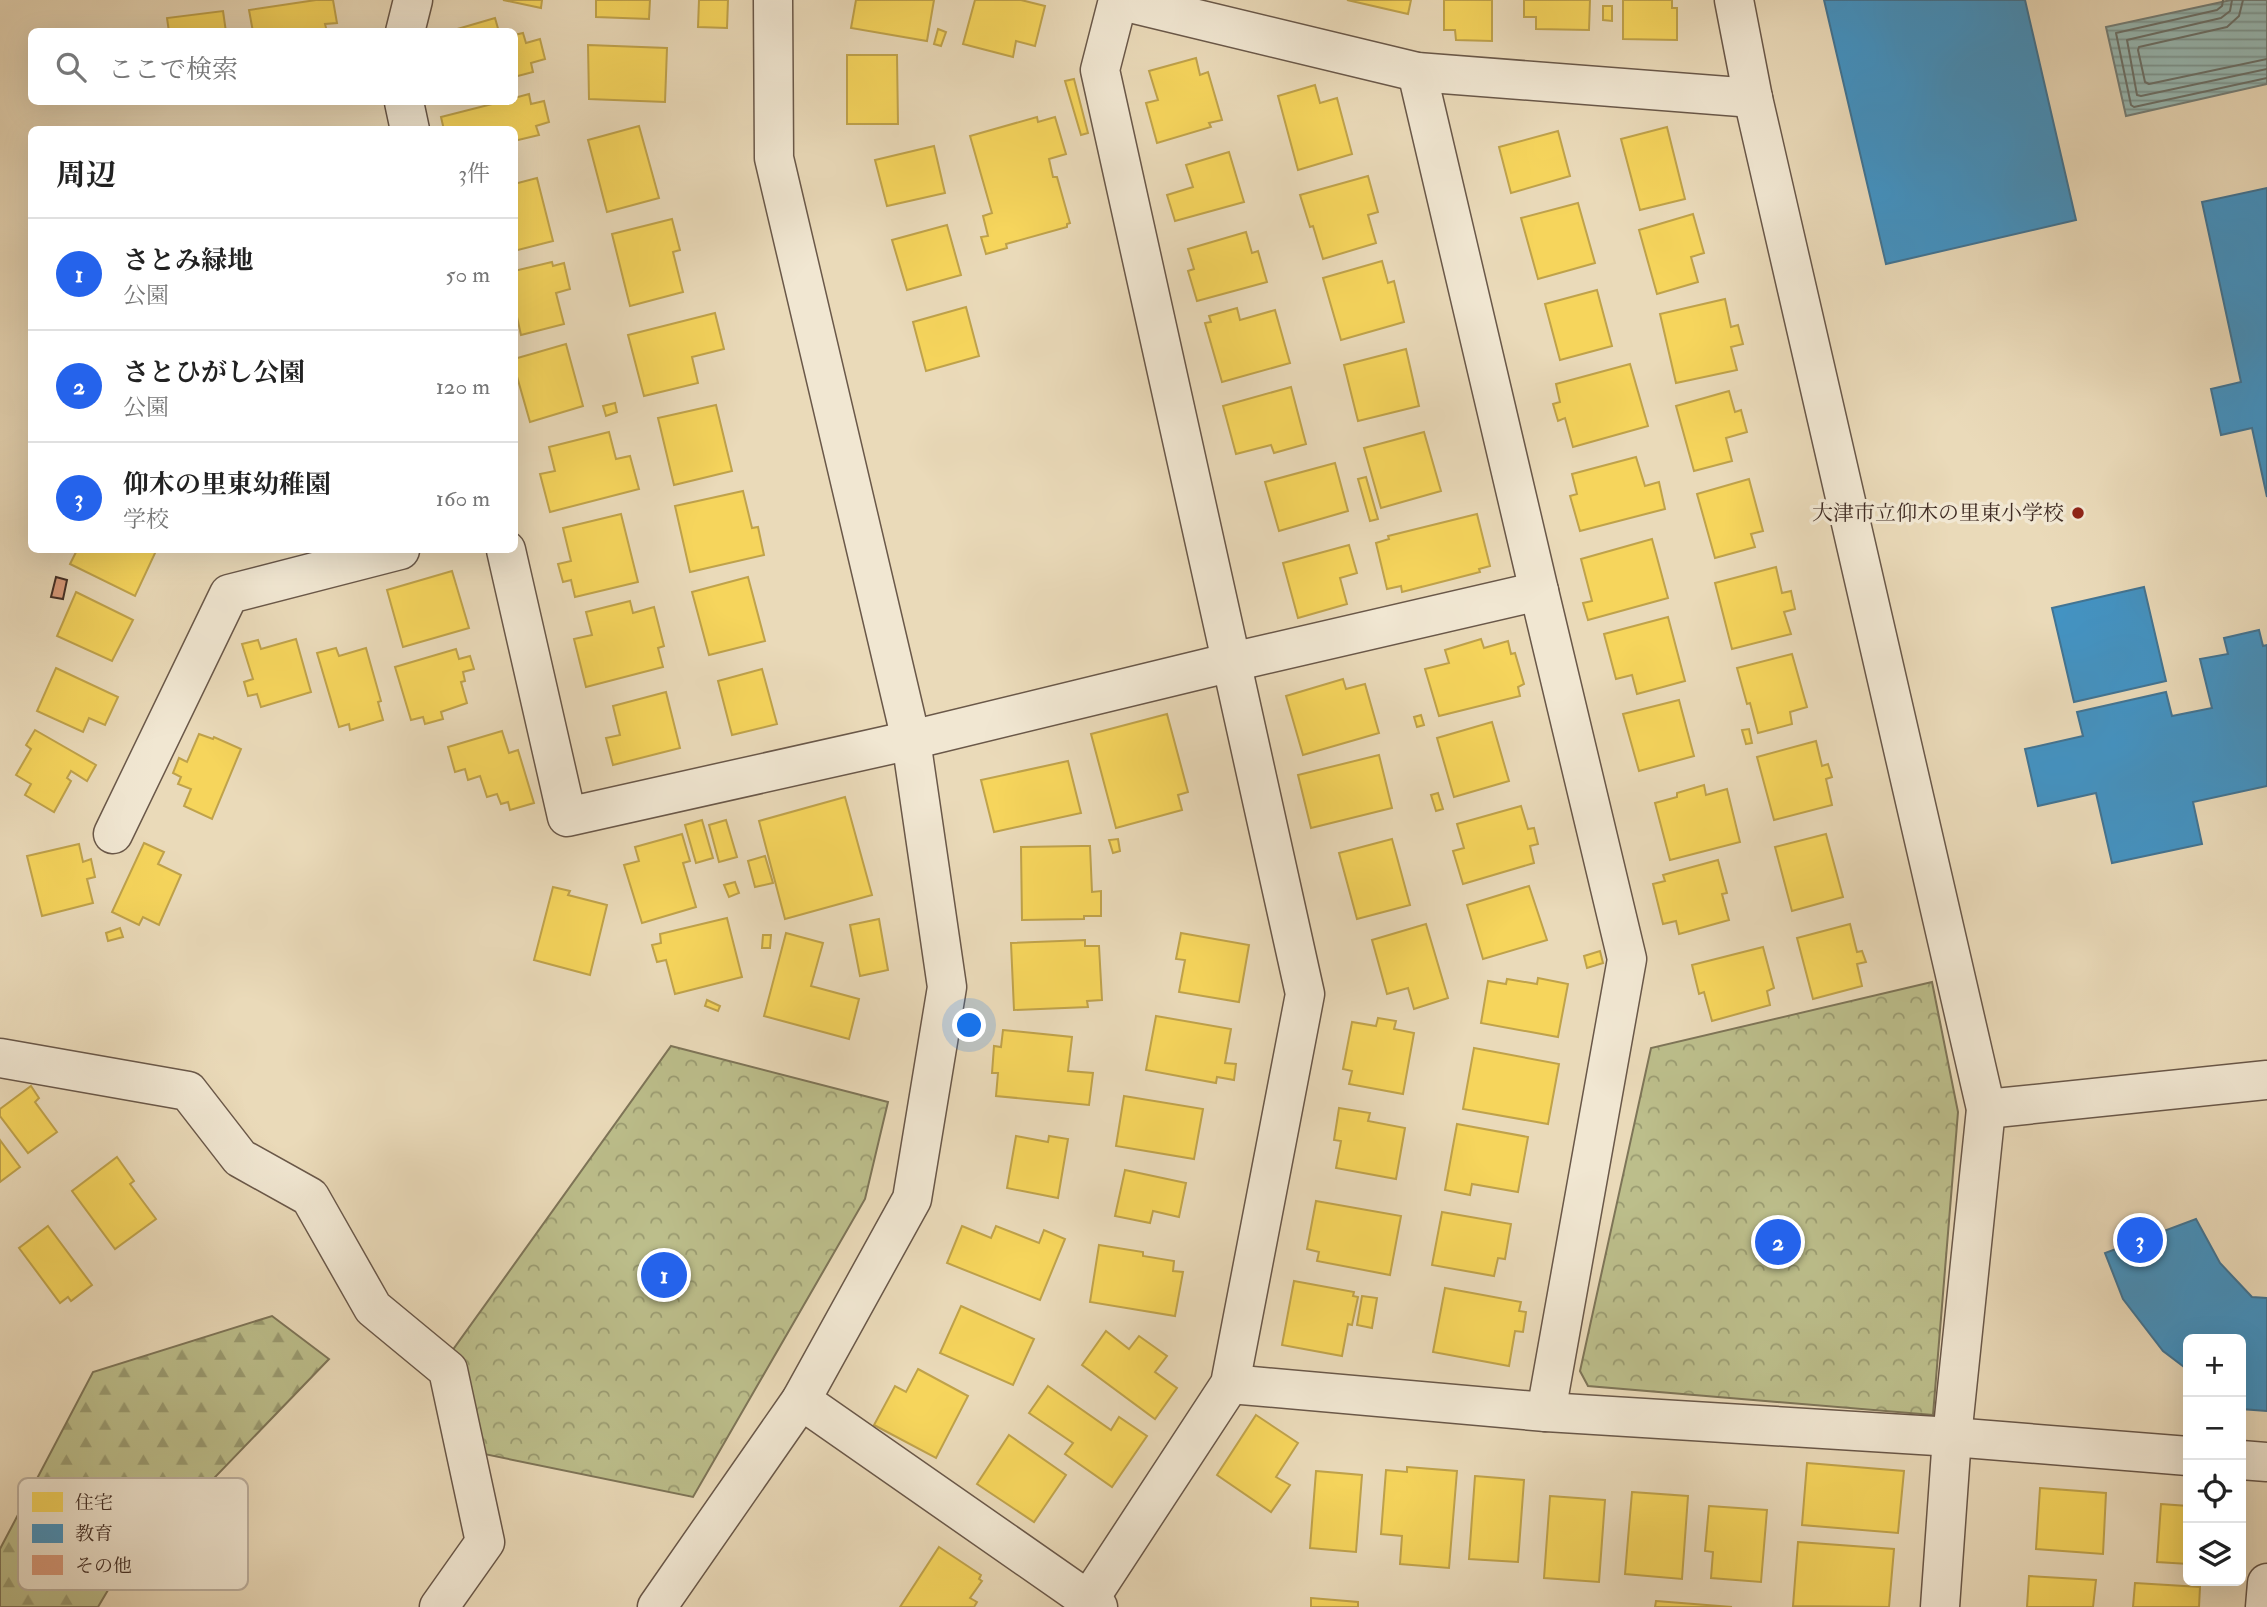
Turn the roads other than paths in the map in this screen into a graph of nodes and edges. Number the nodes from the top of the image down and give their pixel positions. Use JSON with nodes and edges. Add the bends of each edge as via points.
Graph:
{"nodes":[{"id":1,"x":412,"y":0,"type":"edge"},
{"id":2,"x":773,"y":0,"type":"edge"},
{"id":3,"x":1118,"y":0,"type":"edge"},
{"id":4,"x":1734,"y":0,"type":"edge"},
{"id":5,"x":406,"y":28,"type":"edge"},
{"id":6,"x":1417,"y":72,"type":"junction"},
{"id":7,"x":1753,"y":97,"type":"junction"},
{"id":8,"x":405,"y":105,"type":"edge"},
{"id":9,"x":409,"y":126,"type":"edge"},
{"id":10,"x":388,"y":553,"type":"edge"},
{"id":11,"x":507,"y":553,"type":"edge"},
{"id":12,"x":1539,"y":591,"type":"junction"},
{"id":13,"x":1232,"y":662,"type":"junction"},
{"id":14,"x":911,"y":740,"type":"junction"},
{"id":15,"x":113,"y":834,"type":"dead end"},
{"id":16,"x":0,"y":1058,"type":"edge"},
{"id":17,"x":2267,"y":1080,"type":"edge"},
{"id":18,"x":1986,"y":1109,"type":"junction"},
{"id":19,"x":1230,"y":1384,"type":"junction"},
{"id":20,"x":801,"y":1399,"type":"junction"},
{"id":21,"x":1546,"y":1412,"type":"junction"},
{"id":22,"x":1952,"y":1437,"type":"junction"},
{"id":23,"x":2183,"y":1456,"type":"edge"},
{"id":24,"x":2246,"y":1460,"type":"edge"},
{"id":25,"x":2267,"y":1462,"type":"edge"},
{"id":26,"x":2267,"y":1583,"type":"edge"},
{"id":27,"x":1090,"y":1605,"type":"edge"},
{"id":28,"x":439,"y":1607,"type":"edge"},
{"id":29,"x":657,"y":1607,"type":"edge"},
{"id":30,"x":1940,"y":1607,"type":"edge"},
{"id":31,"x":2265,"y":1607,"type":"edge"}],
"edges":[{"from":1,"to":5,"type":"street"},
{"from":2,"to":14,"type":"street","via":[[774,158]]},
{"from":3,"to":6,"type":"street"},
{"from":3,"to":13,"type":"street","via":[[1100,70]]},
{"from":4,"to":7,"type":"street"},
{"from":6,"to":7,"type":"street"},
{"from":6,"to":12,"type":"street"},
{"from":7,"to":18,"type":"street"},
{"from":8,"to":9,"type":"street"},
{"from":10,"to":15,"type":"street","via":[[229,594]]},
{"from":11,"to":14,"type":"street","via":[[567,817]]},
{"from":12,"to":13,"type":"street"},
{"from":12,"to":21,"type":"street","via":[[1627,959]]},
{"from":13,"to":14,"type":"street"},
{"from":13,"to":19,"type":"street","via":[[1305,994]]},
{"from":14,"to":20,"type":"street","via":[[947,987],[912,1199]]},
{"from":16,"to":28,"type":"street","via":[[188,1091],[240,1158],[310,1197],[373,1308],[448,1370],[485,1542]]},
{"from":17,"to":18,"type":"street"},
{"from":18,"to":22,"type":"street"},
{"from":19,"to":21,"type":"street"},
{"from":19,"to":27,"type":"street"},
{"from":20,"to":27,"type":"street"},
{"from":20,"to":29,"type":"street"},
{"from":21,"to":22,"type":"street"},
{"from":22,"to":23,"type":"street"},
{"from":22,"to":30,"type":"street"},
{"from":24,"to":25,"type":"street"},
{"from":26,"to":31,"type":"street"}]}
